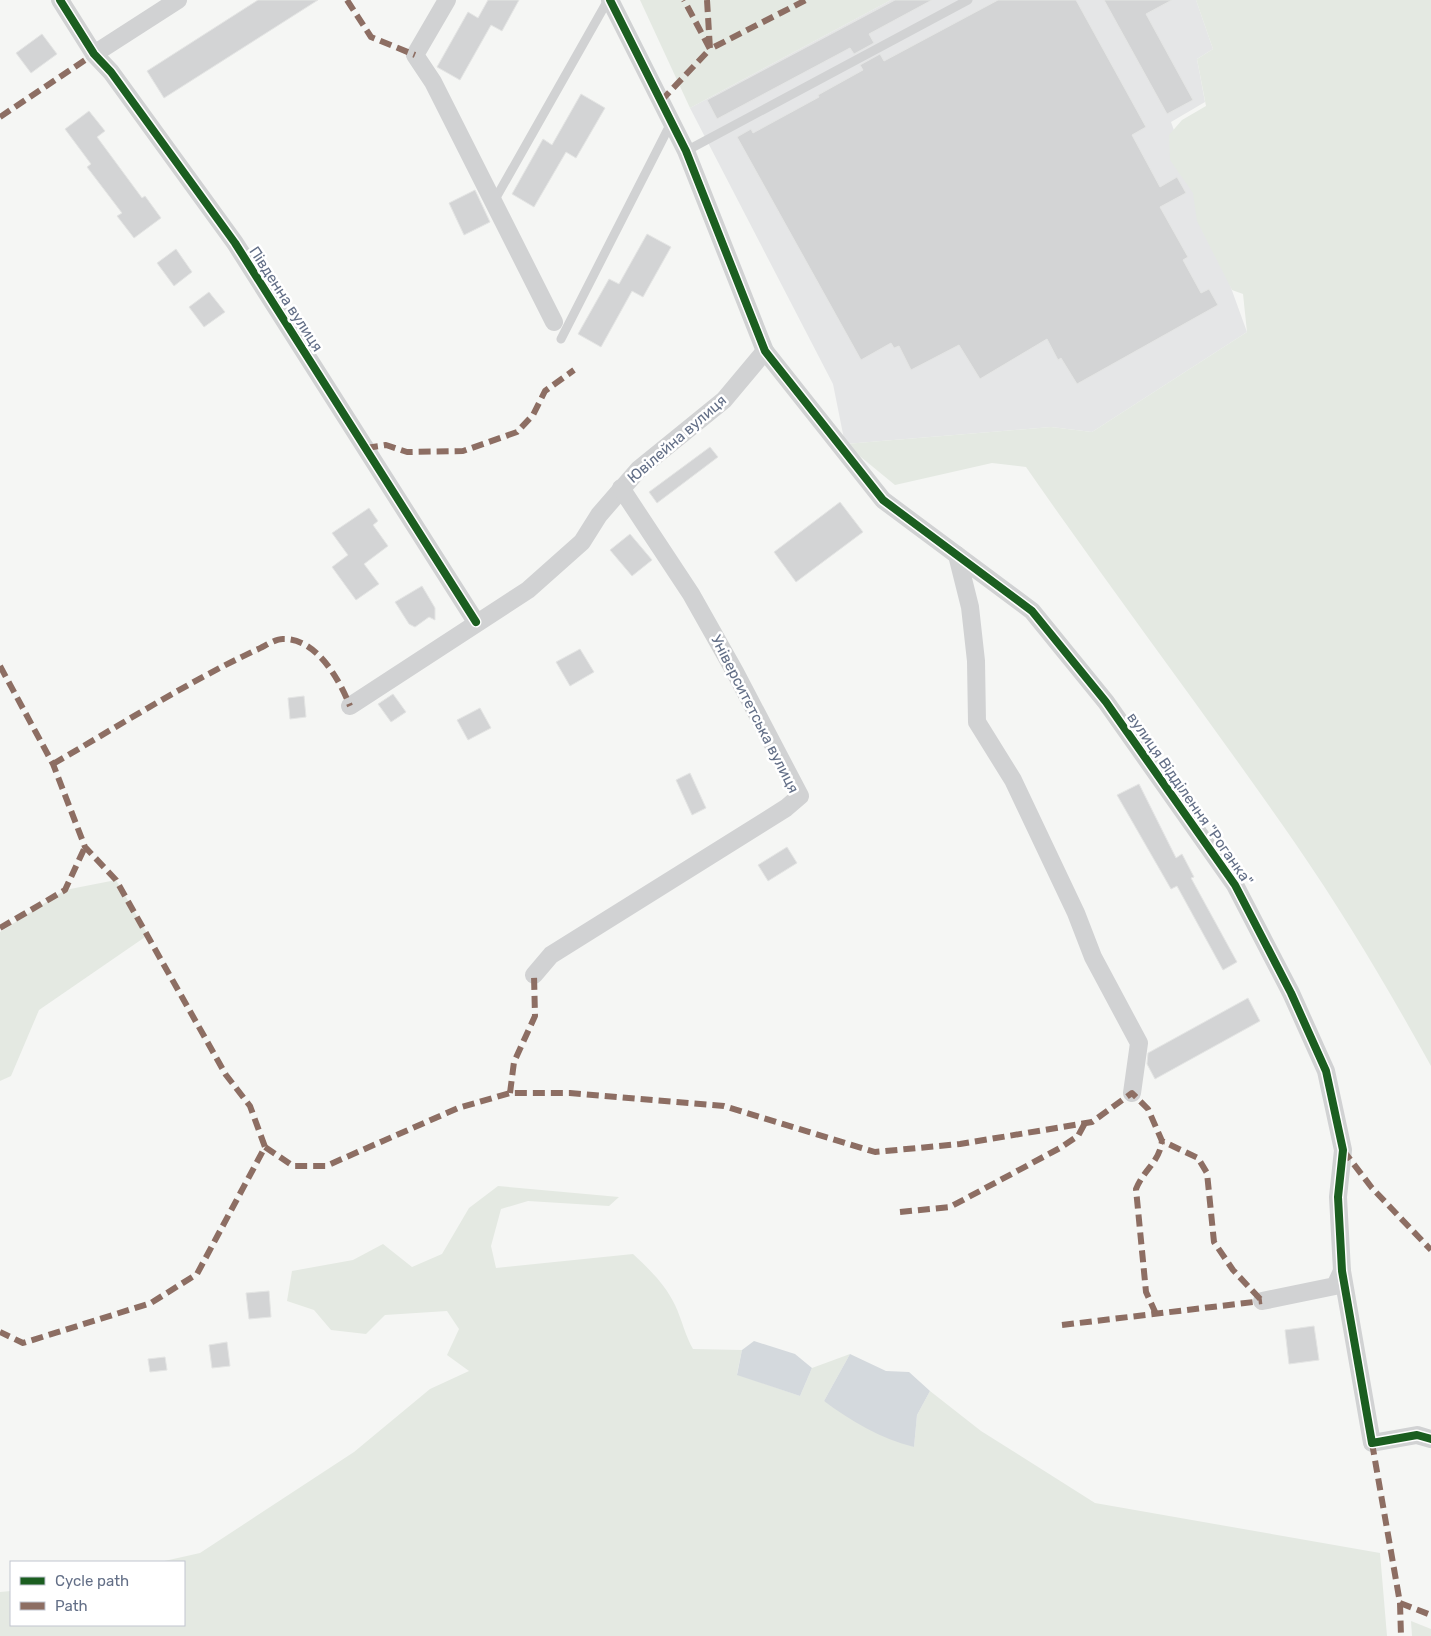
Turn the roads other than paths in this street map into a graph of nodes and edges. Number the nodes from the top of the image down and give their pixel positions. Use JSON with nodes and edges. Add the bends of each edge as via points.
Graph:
{"nodes":[{"id":1,"x":60,"y":0,"type":"edge"},
{"id":2,"x":178,"y":0,"type":"edge"},
{"id":3,"x":447,"y":0,"type":"edge"},
{"id":4,"x":609,"y":0,"type":"edge"},
{"id":5,"x":968,"y":0,"type":"edge"},
{"id":6,"x":94,"y":54,"type":"junction"},
{"id":7,"x":672,"y":122,"type":"junction"},
{"id":8,"x":686,"y":151,"type":"junction"},
{"id":9,"x":493,"y":203,"type":"junction"},
{"id":10,"x":554,"y":322,"type":"dead end"},
{"id":11,"x":561,"y":339,"type":"dead end"},
{"id":12,"x":765,"y":351,"type":"junction"},
{"id":13,"x":621,"y":488,"type":"junction"},
{"id":14,"x":958,"y":556,"type":"junction"},
{"id":15,"x":476,"y":622,"type":"junction"},
{"id":16,"x":350,"y":706,"type":"dead end"},
{"id":17,"x":534,"y":975,"type":"dead end"},
{"id":18,"x":1132,"y":1093,"type":"dead end"},
{"id":19,"x":1342,"y":1271,"type":"junction"},
{"id":20,"x":1262,"y":1301,"type":"dead end"},
{"id":21,"x":1431,"y":1439,"type":"edge"}],
"edges":[{"from":1,"to":6,"type":"street","name":"Південна вулиця"},
{"from":2,"to":6,"type":"street"},
{"from":3,"to":9,"type":"street","via":[[415,55],[433,82]]},
{"from":4,"to":7,"type":"street","name":"вулиця Відділення \"Роганка\""},
{"from":4,"to":9,"type":"lane"},
{"from":5,"to":8,"type":"lane"},
{"from":6,"to":15,"type":"street","name":"Південна вулиця","via":[[111,72],[234,243]]},
{"from":7,"to":8,"type":"street","name":"вулиця Відділення \"Роганка\""},
{"from":7,"to":11,"type":"lane"},
{"from":8,"to":12,"type":"street","name":"вулиця Відділення \"Роганка\""},
{"from":9,"to":10,"type":"street"},
{"from":12,"to":13,"type":"street","name":"Ювілейна вулиця","via":[[724,400],[639,469]]},
{"from":12,"to":14,"type":"street","name":"вулиця Відділення \"Роганка\"","via":[[883,500]]},
{"from":13,"to":15,"type":"street","name":"Ювілейна вулиця","via":[[582,542],[528,590]]},
{"from":13,"to":17,"type":"street","name":"Університетська вулиця","via":[[690,594],[800,796],[786,808],[551,955]]},
{"from":14,"to":18,"type":"street","via":[[970,607],[976,661],[977,722],[1013,780],[1076,913],[1093,957],[1139,1043]]},
{"from":14,"to":19,"type":"street","name":"вулиця Відділення \"Роганка\"","via":[[1032,611],[1106,702],[1236,886],[1326,1071],[1343,1150],[1338,1197]]},
{"from":15,"to":16,"type":"street","name":"Ювілейна вулиця"},
{"from":19,"to":20,"type":"street","via":[[1335,1286]]},
{"from":19,"to":21,"type":"street","name":"вулиця Відділення \"Роганка\"","via":[[1372,1443],[1417,1435]]}]}
